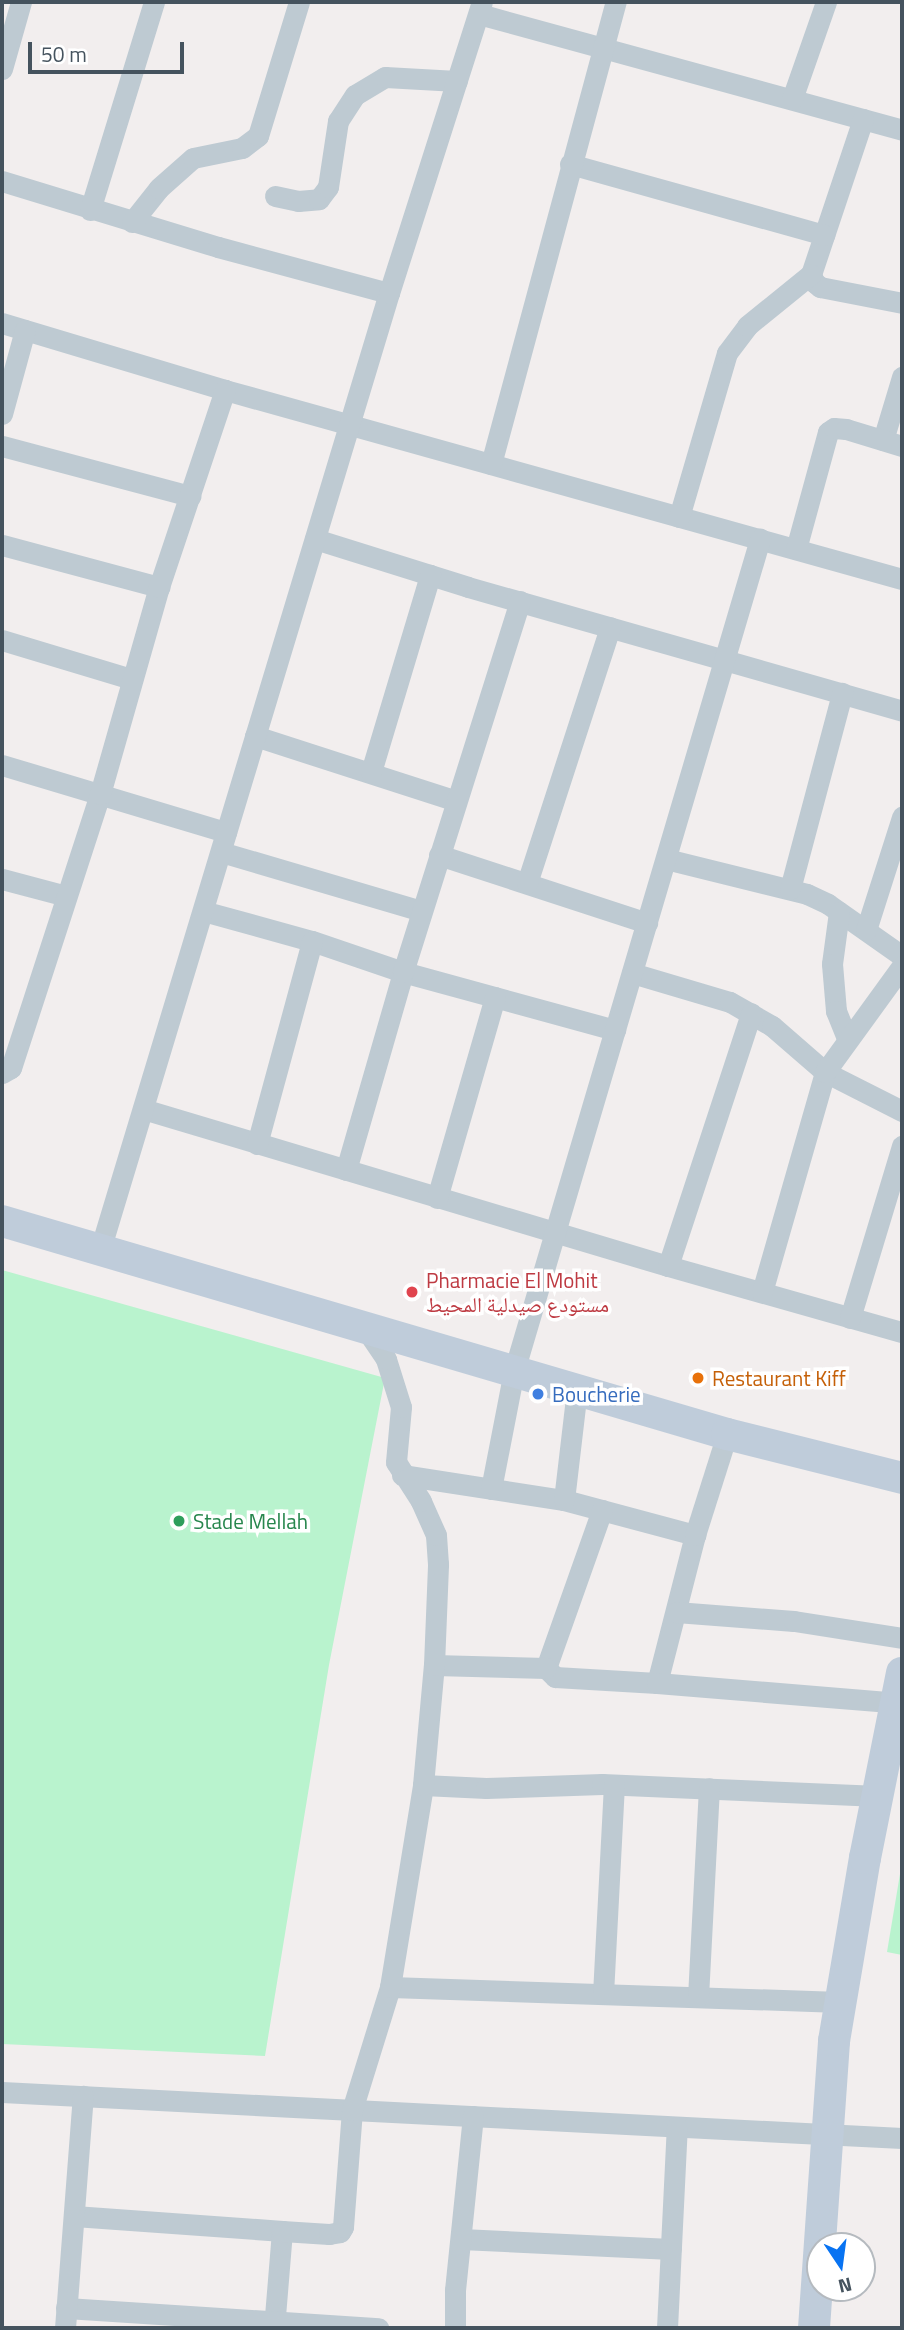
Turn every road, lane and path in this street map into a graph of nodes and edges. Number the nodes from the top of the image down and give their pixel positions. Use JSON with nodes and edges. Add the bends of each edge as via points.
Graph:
{"nodes":[{"id":1,"x":21,"y":2,"type":"edge"},
{"id":2,"x":154,"y":2,"type":"edge"},
{"id":3,"x":299,"y":2,"type":"edge"},
{"id":4,"x":615,"y":2,"type":"edge"},
{"id":5,"x":826,"y":2,"type":"edge"},
{"id":6,"x":480,"y":8,"type":"edge"},
{"id":7,"x":602,"y":46,"type":"junction"},
{"id":8,"x":2,"y":69,"type":"edge"},
{"id":9,"x":457,"y":81,"type":"junction"},
{"id":10,"x":792,"y":99,"type":"junction"},
{"id":11,"x":863,"y":119,"type":"junction"},
{"id":12,"x":902,"y":130,"type":"edge"},
{"id":13,"x":570,"y":164,"type":"junction"},
{"id":14,"x":2,"y":181,"type":"edge"},
{"id":15,"x":275,"y":196,"type":"dead end"},
{"id":16,"x":90,"y":210,"type":"junction"},
{"id":17,"x":132,"y":222,"type":"junction"},
{"id":18,"x":824,"y":235,"type":"junction"},
{"id":19,"x":811,"y":274,"type":"junction"},
{"id":20,"x":389,"y":293,"type":"junction"},
{"id":21,"x":902,"y":303,"type":"edge"},
{"id":22,"x":2,"y":323,"type":"edge"},
{"id":23,"x":25,"y":330,"type":"junction"},
{"id":24,"x":902,"y":377,"type":"edge"},
{"id":25,"x":225,"y":390,"type":"junction"},
{"id":26,"x":2,"y":414,"type":"edge"},
{"id":27,"x":350,"y":423,"type":"junction"},
{"id":28,"x":893,"y":443,"type":"edge"},
{"id":29,"x":2,"y":446,"type":"edge"},
{"id":30,"x":491,"y":464,"type":"junction"},
{"id":31,"x":190,"y":496,"type":"junction"},
{"id":32,"x":679,"y":517,"type":"junction"},
{"id":33,"x":315,"y":539,"type":"junction"},
{"id":34,"x":760,"y":539,"type":"junction"},
{"id":35,"x":2,"y":545,"type":"edge"},
{"id":36,"x":796,"y":549,"type":"junction"},
{"id":37,"x":430,"y":575,"type":"junction"},
{"id":38,"x":902,"y":579,"type":"edge"},
{"id":39,"x":159,"y":587,"type":"junction"},
{"id":40,"x":520,"y":601,"type":"junction"},
{"id":41,"x":610,"y":627,"type":"junction"},
{"id":42,"x":2,"y":639,"type":"edge"},
{"id":43,"x":724,"y":660,"type":"junction"},
{"id":44,"x":131,"y":679,"type":"junction"},
{"id":45,"x":842,"y":693,"type":"junction"},
{"id":46,"x":902,"y":710,"type":"edge"},
{"id":47,"x":255,"y":736,"type":"junction"},
{"id":48,"x":2,"y":765,"type":"edge"},
{"id":49,"x":371,"y":772,"type":"junction"},
{"id":50,"x":100,"y":794,"type":"junction"},
{"id":51,"x":456,"y":802,"type":"junction"},
{"id":52,"x":902,"y":817,"type":"edge"},
{"id":53,"x":223,"y":842,"type":"junction"},
{"id":54,"x":439,"y":855,"type":"junction"},
{"id":55,"x":666,"y":859,"type":"junction"},
{"id":56,"x":2,"y":879,"type":"edge"},
{"id":57,"x":527,"y":883,"type":"junction"},
{"id":58,"x":790,"y":889,"type":"junction"},
{"id":59,"x":66,"y":896,"type":"junction"},
{"id":60,"x":203,"y":911,"type":"junction"},
{"id":61,"x":422,"y":911,"type":"junction"},
{"id":62,"x":839,"y":912,"type":"junction"},
{"id":63,"x":647,"y":923,"type":"junction"},
{"id":64,"x":866,"y":930,"type":"junction"},
{"id":65,"x":313,"y":941,"type":"junction"},
{"id":66,"x":902,"y":956,"type":"edge"},
{"id":67,"x":902,"y":966,"type":"edge"},
{"id":68,"x":403,"y":972,"type":"junction"},
{"id":69,"x":632,"y":973,"type":"junction"},
{"id":70,"x":495,"y":997,"type":"junction"},
{"id":71,"x":751,"y":1013,"type":"junction"},
{"id":72,"x":615,"y":1030,"type":"junction"},
{"id":73,"x":848,"y":1040,"type":"junction"},
{"id":74,"x":825,"y":1072,"type":"junction"},
{"id":75,"x":2,"y":1073,"type":"edge"},
{"id":76,"x":143,"y":1109,"type":"junction"},
{"id":77,"x":902,"y":1111,"type":"edge"},
{"id":78,"x":257,"y":1144,"type":"junction"},
{"id":79,"x":902,"y":1146,"type":"edge"},
{"id":80,"x":346,"y":1170,"type":"junction"},
{"id":81,"x":437,"y":1198,"type":"junction"},
{"id":82,"x":2,"y":1221,"type":"edge"},
{"id":83,"x":556,"y":1233,"type":"junction"},
{"id":84,"x":100,"y":1250,"type":"junction"},
{"id":85,"x":668,"y":1266,"type":"junction"},
{"id":86,"x":762,"y":1292,"type":"junction"},
{"id":87,"x":850,"y":1318,"type":"junction"},
{"id":88,"x":365,"y":1328,"type":"junction"},
{"id":89,"x":902,"y":1332,"type":"edge"},
{"id":90,"x":514,"y":1371,"type":"junction"},
{"id":91,"x":577,"y":1390,"type":"junction"},
{"id":92,"x":727,"y":1434,"type":"junction"},
{"id":93,"x":402,"y":1475,"type":"junction"},
{"id":94,"x":902,"y":1478,"type":"edge"},
{"id":95,"x":491,"y":1489,"type":"junction"},
{"id":96,"x":564,"y":1500,"type":"junction"},
{"id":97,"x":603,"y":1510,"type":"junction"},
{"id":98,"x":695,"y":1535,"type":"junction"},
{"id":99,"x":676,"y":1612,"type":"junction"},
{"id":100,"x":902,"y":1637,"type":"edge"},
{"id":101,"x":434,"y":1665,"type":"junction"},
{"id":102,"x":546,"y":1668,"type":"junction"},
{"id":103,"x":657,"y":1683,"type":"junction"},
{"id":104,"x":900,"y":1693,"type":"edge"},
{"id":105,"x":614,"y":1784,"type":"junction"},
{"id":106,"x":423,"y":1785,"type":"junction"},
{"id":107,"x":709,"y":1788,"type":"junction"},
{"id":108,"x":879,"y":1796,"type":"junction"},
{"id":109,"x":390,"y":1987,"type":"junction"},
{"id":110,"x":603,"y":1994,"type":"junction"},
{"id":111,"x":698,"y":1997,"type":"junction"},
{"id":112,"x":840,"y":2002,"type":"junction"},
{"id":113,"x":2,"y":2092,"type":"edge"},
{"id":114,"x":83,"y":2096,"type":"junction"},
{"id":115,"x":352,"y":2110,"type":"junction"},
{"id":116,"x":474,"y":2116,"type":"junction"},
{"id":117,"x":677,"y":2127,"type":"junction"},
{"id":118,"x":825,"y":2135,"type":"junction"},
{"id":119,"x":902,"y":2138,"type":"edge"},
{"id":120,"x":74,"y":2216,"type":"junction"},
{"id":121,"x":282,"y":2231,"type":"junction"},
{"id":122,"x":461,"y":2239,"type":"junction"},
{"id":123,"x":671,"y":2249,"type":"junction"},
{"id":124,"x":66,"y":2318,"type":"edge"},
{"id":125,"x":274,"y":2325,"type":"edge"},
{"id":126,"x":378,"y":2328,"type":"edge"},
{"id":127,"x":455,"y":2328,"type":"edge"},
{"id":128,"x":667,"y":2328,"type":"edge"},
{"id":129,"x":814,"y":2328,"type":"edge"}],
"edges":[{"from":1,"to":8,"type":"street"},
{"from":2,"to":16,"type":"street"},
{"from":3,"to":17,"type":"street","via":[[258,136],[242,148],[194,158],[159,188]]},
{"from":4,"to":7,"type":"street"},
{"from":5,"to":10,"type":"street"},
{"from":6,"to":7,"type":"street"},
{"from":6,"to":9,"type":"street"},
{"from":7,"to":10,"type":"street"},
{"from":7,"to":13,"type":"street"},
{"from":9,"to":15,"type":"street","via":[[385,77],[355,95],[338,121],[328,187],[319,199]]},
{"from":9,"to":20,"type":"street"},
{"from":10,"to":11,"type":"street"},
{"from":11,"to":12,"type":"street"},
{"from":11,"to":18,"type":"street"},
{"from":13,"to":18,"type":"street"},
{"from":13,"to":30,"type":"street"},
{"from":14,"to":16,"type":"street"},
{"from":16,"to":17,"type":"street"},
{"from":17,"to":20,"type":"street"},
{"from":18,"to":19,"type":"street"},
{"from":19,"to":21,"type":"street","via":[[820,287]]},
{"from":19,"to":32,"type":"street","via":[[747,326],[727,353]]},
{"from":20,"to":27,"type":"street"},
{"from":22,"to":23,"type":"street"},
{"from":23,"to":25,"type":"street"},
{"from":23,"to":26,"type":"street"},
{"from":24,"to":28,"type":"street"},
{"from":25,"to":27,"type":"street"},
{"from":25,"to":31,"type":"street"},
{"from":27,"to":30,"type":"street"},
{"from":27,"to":33,"type":"street"},
{"from":28,"to":36,"type":"street","via":[[846,429],[828,432]]},
{"from":29,"to":31,"type":"street"},
{"from":30,"to":32,"type":"street"},
{"from":31,"to":39,"type":"street"},
{"from":32,"to":34,"type":"street"},
{"from":33,"to":37,"type":"street"},
{"from":33,"to":47,"type":"street"},
{"from":34,"to":36,"type":"street"},
{"from":34,"to":43,"type":"street"},
{"from":35,"to":39,"type":"street"},
{"from":36,"to":38,"type":"street"},
{"from":37,"to":40,"type":"street"},
{"from":37,"to":49,"type":"street"},
{"from":39,"to":44,"type":"street"},
{"from":40,"to":41,"type":"street"},
{"from":40,"to":51,"type":"street"},
{"from":41,"to":43,"type":"street"},
{"from":41,"to":57,"type":"street"},
{"from":42,"to":44,"type":"street"},
{"from":43,"to":45,"type":"street"},
{"from":43,"to":55,"type":"street"},
{"from":44,"to":50,"type":"street"},
{"from":45,"to":46,"type":"street"},
{"from":45,"to":58,"type":"street"},
{"from":47,"to":49,"type":"street"},
{"from":47,"to":53,"type":"street"},
{"from":48,"to":50,"type":"street"},
{"from":49,"to":51,"type":"street"},
{"from":50,"to":53,"type":"street"},
{"from":50,"to":59,"type":"street"},
{"from":51,"to":54,"type":"street"},
{"from":52,"to":64,"type":"street"},
{"from":53,"to":60,"type":"street"},
{"from":53,"to":61,"type":"street"},
{"from":54,"to":57,"type":"street"},
{"from":54,"to":61,"type":"street"},
{"from":55,"to":58,"type":"street"},
{"from":55,"to":63,"type":"street"},
{"from":56,"to":59,"type":"street"},
{"from":57,"to":63,"type":"street"},
{"from":58,"to":62,"type":"street"},
{"from":59,"to":75,"type":"street","via":[[10,1068]]},
{"from":60,"to":65,"type":"street"},
{"from":60,"to":76,"type":"street"},
{"from":61,"to":68,"type":"street"},
{"from":62,"to":64,"type":"street"},
{"from":62,"to":73,"type":"street","via":[[832,964],[836,1011]]},
{"from":63,"to":69,"type":"street"},
{"from":64,"to":66,"type":"street"},
{"from":65,"to":68,"type":"street"},
{"from":65,"to":78,"type":"street"},
{"from":67,"to":73,"type":"street"},
{"from":68,"to":70,"type":"street"},
{"from":68,"to":80,"type":"street"},
{"from":69,"to":71,"type":"street","via":[[730,1002]]},
{"from":69,"to":72,"type":"street"},
{"from":70,"to":72,"type":"street"},
{"from":70,"to":81,"type":"street"},
{"from":71,"to":74,"type":"street"},
{"from":71,"to":85,"type":"street"},
{"from":72,"to":83,"type":"street"},
{"from":73,"to":74,"type":"street"},
{"from":74,"to":77,"type":"street"},
{"from":74,"to":86,"type":"street"},
{"from":76,"to":78,"type":"street"},
{"from":76,"to":84,"type":"street"},
{"from":78,"to":80,"type":"street"},
{"from":79,"to":87,"type":"street"},
{"from":80,"to":81,"type":"street"},
{"from":81,"to":83,"type":"street"},
{"from":82,"to":84,"type":"main road"},
{"from":83,"to":85,"type":"street"},
{"from":83,"to":90,"type":"street"},
{"from":84,"to":88,"type":"main road"},
{"from":85,"to":86,"type":"street"},
{"from":86,"to":87,"type":"street"},
{"from":87,"to":89,"type":"street"},
{"from":88,"to":90,"type":"main road"},
{"from":88,"to":93,"type":"street","via":[[386,1359],[401,1407],[396,1462]]},
{"from":90,"to":91,"type":"main road"},
{"from":90,"to":95,"type":"street"},
{"from":91,"to":92,"type":"main road"},
{"from":91,"to":96,"type":"street"},
{"from":92,"to":94,"type":"main road"},
{"from":92,"to":98,"type":"street"},
{"from":93,"to":95,"type":"street"},
{"from":93,"to":101,"type":"street","via":[[421,1501],[436,1535]]},
{"from":95,"to":96,"type":"street"},
{"from":96,"to":97,"type":"street"},
{"from":97,"to":98,"type":"street"},
{"from":97,"to":102,"type":"street"},
{"from":98,"to":99,"type":"street"},
{"from":99,"to":100,"type":"street","via":[[794,1621]]},
{"from":99,"to":103,"type":"street"},
{"from":101,"to":102,"type":"street"},
{"from":101,"to":106,"type":"street"},
{"from":102,"to":103,"type":"street","via":[[555,1677]]},
{"from":103,"to":104,"type":"street"},
{"from":104,"to":108,"type":"main road"},
{"from":105,"to":106,"type":"street"},
{"from":105,"to":107,"type":"street"},
{"from":105,"to":110,"type":"street"},
{"from":106,"to":109,"type":"street"},
{"from":107,"to":108,"type":"street"},
{"from":107,"to":111,"type":"street"},
{"from":108,"to":112,"type":"main road"},
{"from":109,"to":110,"type":"street"},
{"from":109,"to":115,"type":"street"},
{"from":110,"to":111,"type":"street"},
{"from":111,"to":112,"type":"street"},
{"from":112,"to":118,"type":"main road"},
{"from":113,"to":114,"type":"street"},
{"from":114,"to":115,"type":"street"},
{"from":114,"to":120,"type":"street"},
{"from":115,"to":116,"type":"street"},
{"from":115,"to":121,"type":"street","via":[[343,2227],[329,2234]]},
{"from":116,"to":117,"type":"street"},
{"from":116,"to":122,"type":"street"},
{"from":117,"to":118,"type":"street"},
{"from":117,"to":123,"type":"street"},
{"from":118,"to":119,"type":"street"},
{"from":118,"to":129,"type":"main road"},
{"from":120,"to":121,"type":"street"},
{"from":120,"to":124,"type":"street"},
{"from":121,"to":125,"type":"street"},
{"from":122,"to":123,"type":"street"},
{"from":122,"to":127,"type":"street"},
{"from":123,"to":128,"type":"street"},
{"from":124,"to":125,"type":"street"},
{"from":125,"to":126,"type":"street"}]}
